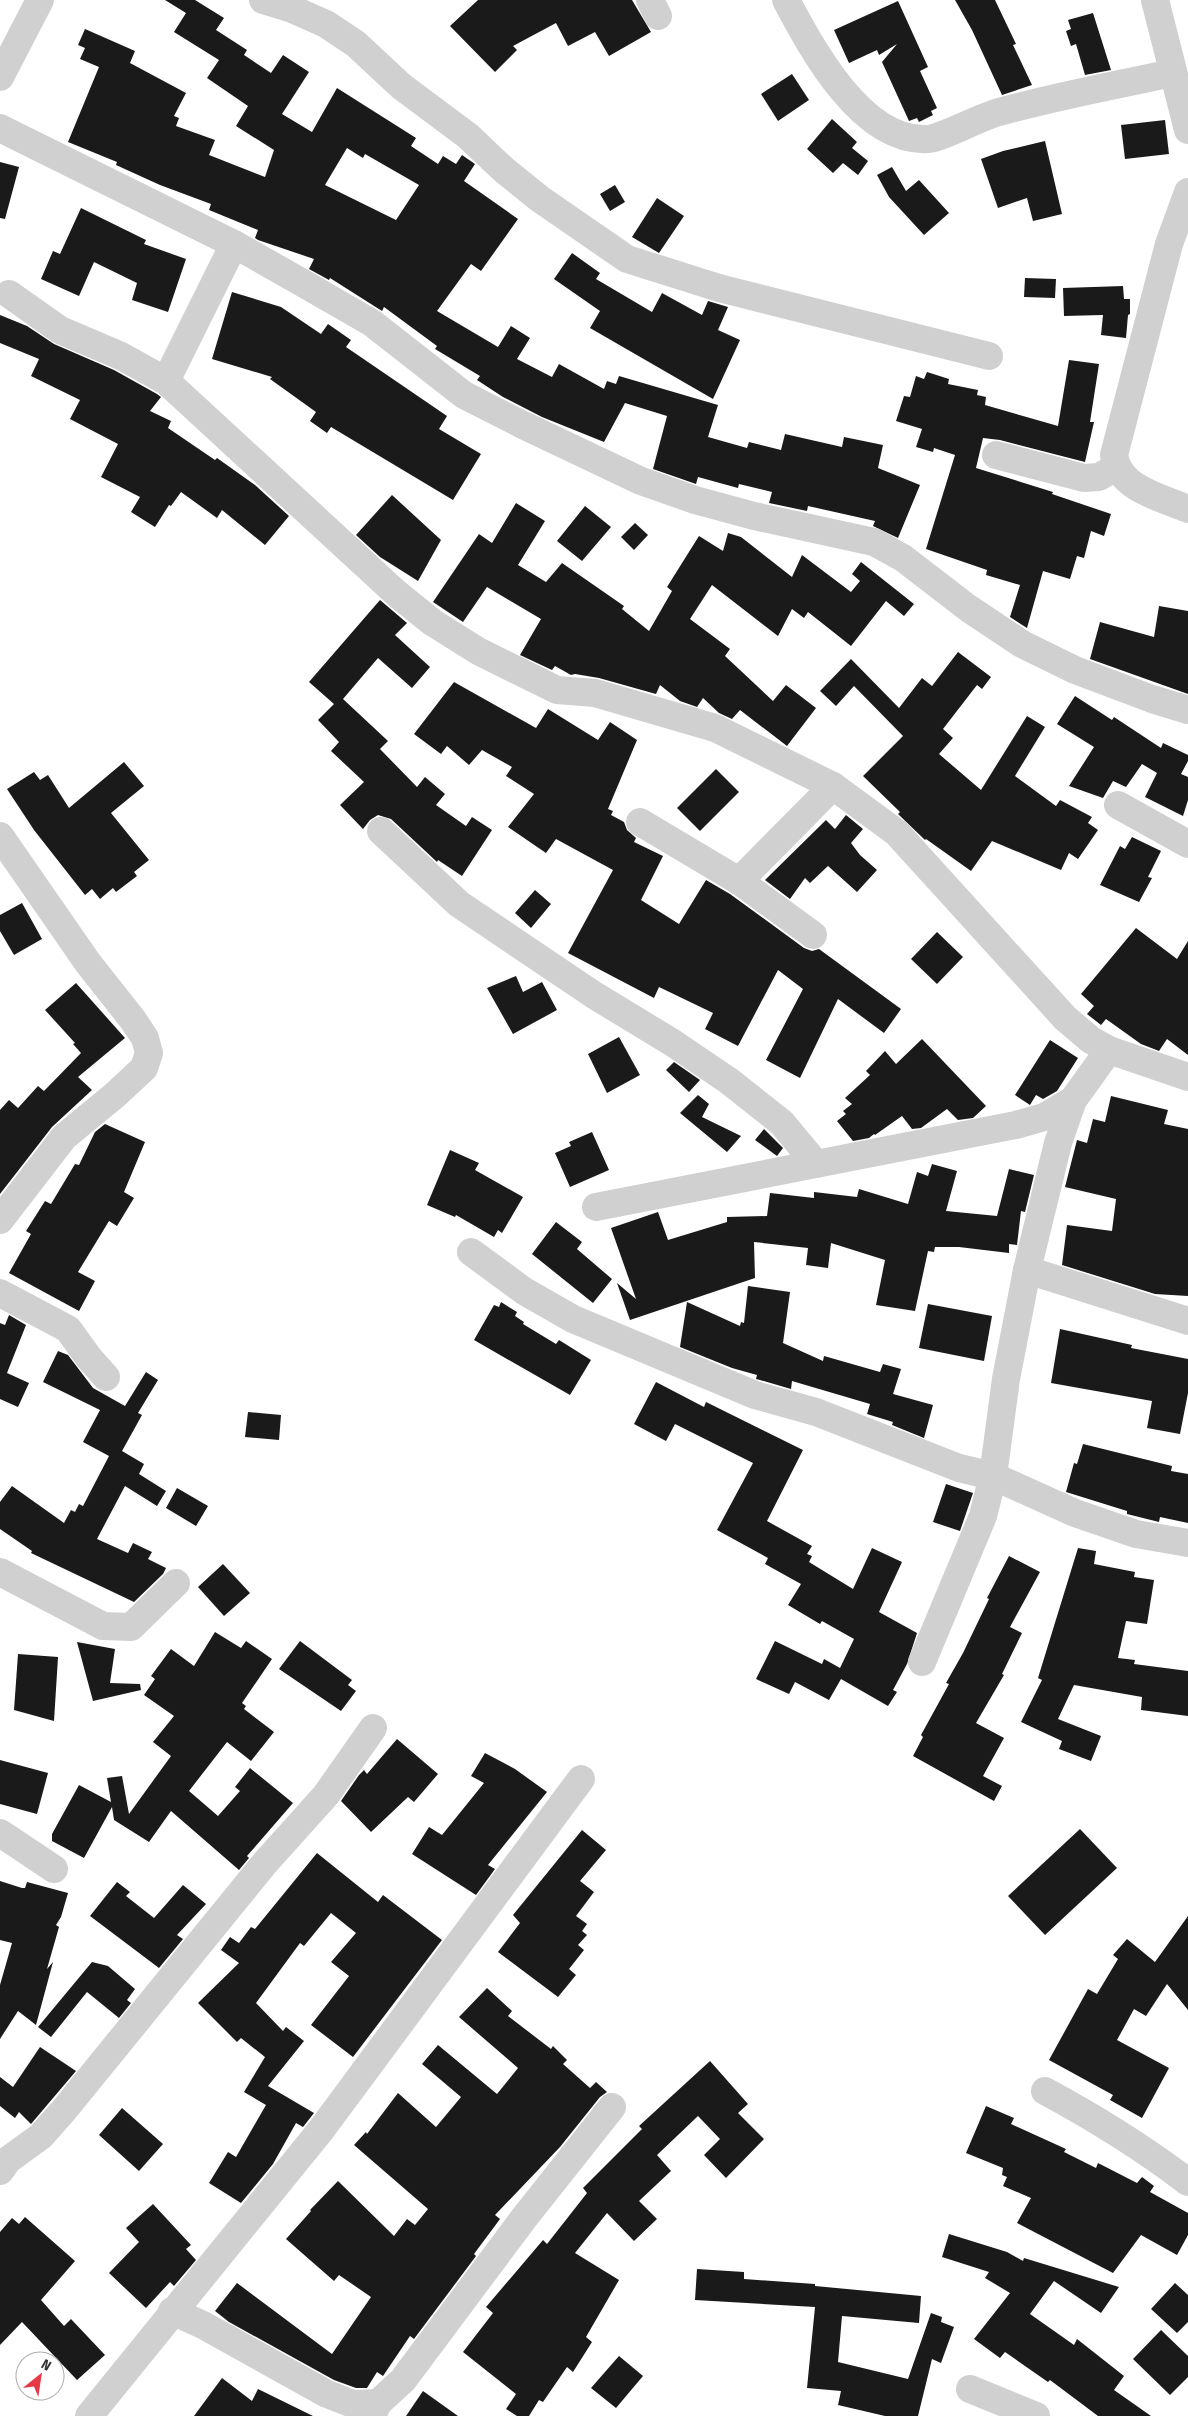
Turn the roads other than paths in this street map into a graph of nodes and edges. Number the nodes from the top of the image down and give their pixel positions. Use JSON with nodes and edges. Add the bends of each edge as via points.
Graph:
{"nodes":[{"id":1,"x":40,"y":0,"type":"edge"},
{"id":2,"x":263,"y":0,"type":"edge"},
{"id":3,"x":786,"y":0,"type":"edge"},
{"id":4,"x":1155,"y":0,"type":"edge"},
{"id":5,"x":1173,"y":73,"type":"junction"},
{"id":6,"x":0,"y":77,"type":"edge"},
{"id":7,"x":0,"y":128,"type":"edge"},
{"id":8,"x":1188,"y":130,"type":"edge"},
{"id":9,"x":1188,"y":192,"type":"edge"},
{"id":10,"x":234,"y":244,"type":"junction"},
{"id":11,"x":9,"y":294,"type":"dead end"},
{"id":12,"x":989,"y":356,"type":"dead end"},
{"id":13,"x":166,"y":381,"type":"junction"},
{"id":14,"x":996,"y":455,"type":"dead end"},
{"id":15,"x":1116,"y":467,"type":"junction"},
{"id":16,"x":1188,"y":509,"type":"edge"},
{"id":17,"x":1188,"y":710,"type":"edge"},
{"id":18,"x":833,"y":786,"type":"junction"},
{"id":19,"x":1118,"y":806,"type":"dead end"},
{"id":20,"x":640,"y":822,"type":"dead end"},
{"id":21,"x":381,"y":832,"type":"dead end"},
{"id":22,"x":0,"y":836,"type":"edge"},
{"id":23,"x":1188,"y":844,"type":"edge"},
{"id":24,"x":739,"y":881,"type":"junction"},
{"id":25,"x":813,"y":935,"type":"dead end"},
{"id":26,"x":1109,"y":1050,"type":"junction"},
{"id":27,"x":1188,"y":1076,"type":"edge"},
{"id":28,"x":1074,"y":1100,"type":"junction"},
{"id":29,"x":816,"y":1164,"type":"junction"},
{"id":30,"x":596,"y":1207,"type":"dead end"},
{"id":31,"x":0,"y":1220,"type":"edge"},
{"id":32,"x":471,"y":1252,"type":"dead end"},
{"id":33,"x":1027,"y":1270,"type":"junction"},
{"id":34,"x":0,"y":1293,"type":"edge"},
{"id":35,"x":1188,"y":1321,"type":"edge"},
{"id":36,"x":106,"y":1376,"type":"dead end"},
{"id":37,"x":992,"y":1476,"type":"junction"},
{"id":38,"x":1188,"y":1543,"type":"edge"},
{"id":39,"x":0,"y":1572,"type":"edge"},
{"id":40,"x":176,"y":1583,"type":"dead end"},
{"id":41,"x":922,"y":1662,"type":"dead end"},
{"id":42,"x":373,"y":1728,"type":"dead end"},
{"id":43,"x":581,"y":1778,"type":"dead end"},
{"id":44,"x":0,"y":1833,"type":"edge"},
{"id":45,"x":54,"y":1869,"type":"dead end"},
{"id":46,"x":1045,"y":2091,"type":"dead end"},
{"id":47,"x":612,"y":2107,"type":"dead end"},
{"id":48,"x":3,"y":2159,"type":"edge"},
{"id":49,"x":1188,"y":2182,"type":"edge"},
{"id":50,"x":172,"y":2311,"type":"junction"},
{"id":51,"x":970,"y":2389,"type":"dead end"},
{"id":52,"x":375,"y":2409,"type":"edge"},
{"id":53,"x":89,"y":2416,"type":"edge"},
{"id":54,"x":1036,"y":2416,"type":"edge"}],
"edges":[{"from":1,"to":6,"type":"street"},
{"from":2,"to":12,"type":"street","via":[[326,24],[356,44],[401,86],[468,136],[540,199],[627,259],[719,288]]},
{"from":3,"to":5,"type":"street","via":[[830,75],[864,112],[888,130],[906,138],[930,139],[984,116],[1054,97]]},
{"from":4,"to":5,"type":"street"},
{"from":5,"to":8,"type":"street"},
{"from":7,"to":10,"type":"street"},
{"from":9,"to":15,"type":"street","via":[[1169,244],[1114,455]]},
{"from":10,"to":13,"type":"street"},
{"from":10,"to":17,"type":"street","via":[[372,323],[464,394],[523,425],[641,481],[695,500],[874,542],[903,558],[1022,644],[1075,670]]},
{"from":11,"to":13,"type":"street","via":[[60,330],[121,356]]},
{"from":13,"to":18,"type":"street","via":[[396,593],[432,622],[478,652],[557,690],[595,693],[715,728]]},
{"from":14,"to":15,"type":"street","via":[[1084,478],[1099,477]]},
{"from":15,"to":16,"type":"street","via":[[1126,481]]},
{"from":18,"to":24,"type":"street"},
{"from":18,"to":26,"type":"street","via":[[897,833],[1066,1018],[1091,1040]]},
{"from":19,"to":23,"type":"street"},
{"from":20,"to":24,"type":"street"},
{"from":21,"to":29,"type":"street","via":[[459,904],[594,995],[729,1080],[782,1123]]},
{"from":22,"to":31,"type":"street","via":[[88,963],[133,1020],[145,1038],[149,1053],[144,1068],[64,1137]]},
{"from":24,"to":25,"type":"street"},
{"from":26,"to":27,"type":"street"},
{"from":26,"to":28,"type":"street"},
{"from":28,"to":29,"type":"street","via":[[1044,1117],[1016,1124]]},
{"from":28,"to":33,"type":"street","via":[[1058,1142]]},
{"from":29,"to":30,"type":"street"},
{"from":32,"to":37,"type":"street","via":[[524,1291],[573,1319],[755,1395],[816,1412],[959,1468]]},
{"from":33,"to":35,"type":"street"},
{"from":33,"to":37,"type":"street"},
{"from":34,"to":36,"type":"street","via":[[68,1329]]},
{"from":37,"to":38,"type":"street","via":[[1075,1513],[1136,1534]]},
{"from":37,"to":41,"type":"street","via":[[983,1516]]},
{"from":39,"to":40,"type":"street","via":[[103,1626],[131,1627]]},
{"from":42,"to":48,"type":"street","via":[[326,1795],[264,1864],[64,2110],[41,2136]]},
{"from":43,"to":50,"type":"street","via":[[321,2130]]},
{"from":44,"to":45,"type":"street"},
{"from":46,"to":49,"type":"street","via":[[1104,2123]]},
{"from":47,"to":52,"type":"street","via":[[403,2380]]},
{"from":50,"to":52,"type":"street","via":[[327,2394]]},
{"from":50,"to":53,"type":"street"},
{"from":51,"to":54,"type":"street"}]}
